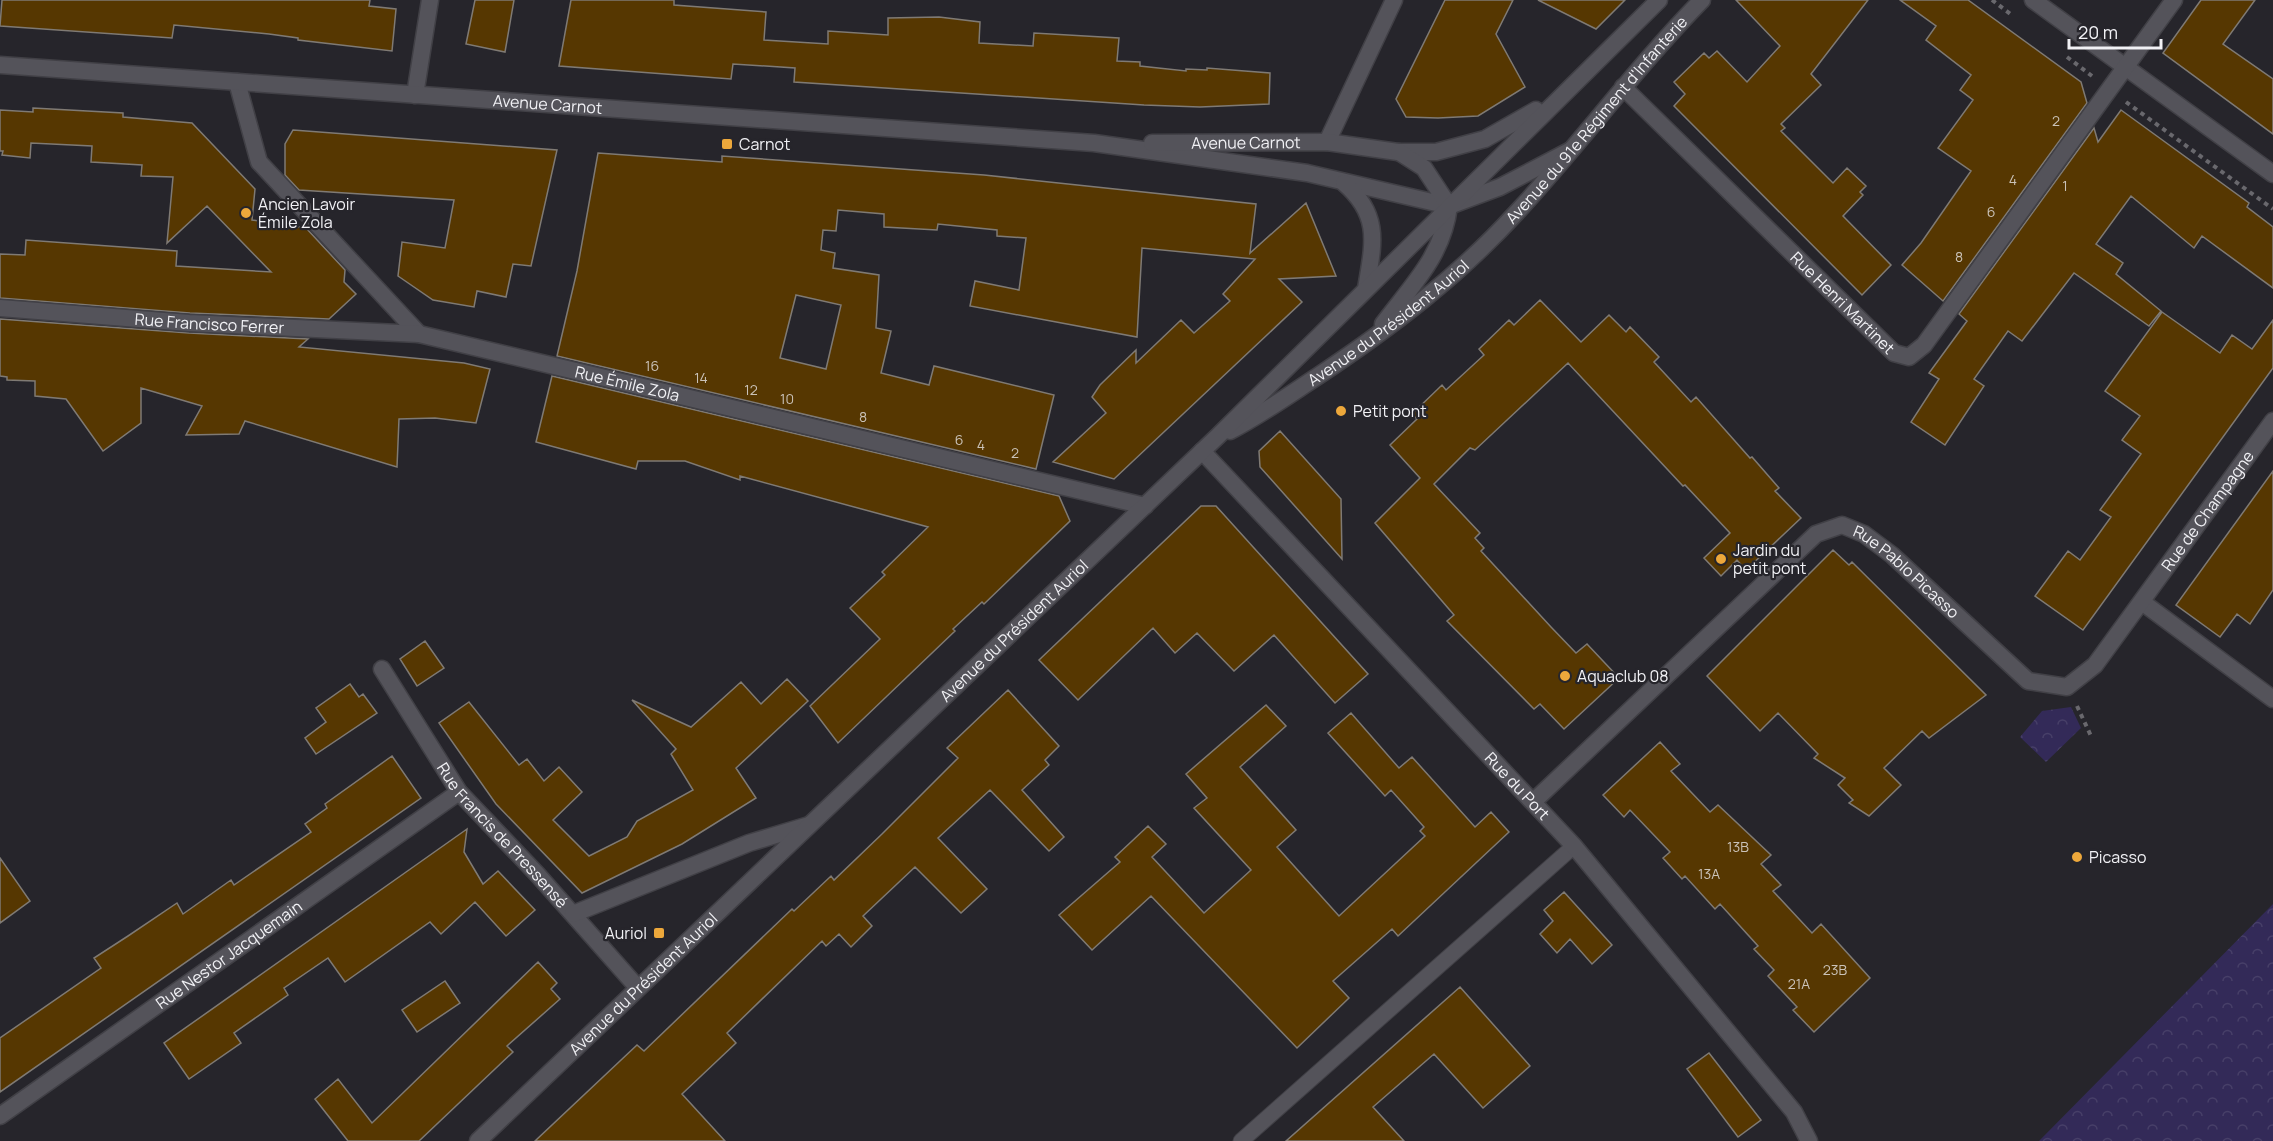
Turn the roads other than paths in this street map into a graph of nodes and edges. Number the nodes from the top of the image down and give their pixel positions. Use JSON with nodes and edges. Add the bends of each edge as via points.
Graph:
{"nodes":[{"id":1,"x":430,"y":0,"type":"edge"},
{"id":2,"x":1394,"y":0,"type":"edge"},
{"id":3,"x":1659,"y":0,"type":"edge"},
{"id":4,"x":1702,"y":0,"type":"edge"},
{"id":5,"x":2033,"y":0,"type":"edge"},
{"id":6,"x":2174,"y":0,"type":"edge"},
{"id":7,"x":0,"y":65,"type":"edge"},
{"id":8,"x":2126,"y":67,"type":"junction"},
{"id":9,"x":237,"y":82,"type":"junction"},
{"id":10,"x":1623,"y":87,"type":"junction"},
{"id":11,"x":414,"y":95,"type":"junction"},
{"id":12,"x":1556,"y":100,"type":"junction"},
{"id":13,"x":1327,"y":142,"type":"junction"},
{"id":14,"x":1094,"y":144,"type":"junction"},
{"id":15,"x":1571,"y":150,"type":"junction"},
{"id":16,"x":1398,"y":152,"type":"junction"},
{"id":17,"x":2273,"y":174,"type":"edge"},
{"id":18,"x":1344,"y":182,"type":"junction"},
{"id":19,"x":1449,"y":206,"type":"junction"},
{"id":20,"x":1491,"y":238,"type":"joint"},
{"id":21,"x":1366,"y":289,"type":"junction"},
{"id":22,"x":0,"y":308,"type":"edge"},
{"id":23,"x":419,"y":334,"type":"junction"},
{"id":24,"x":1370,"y":340,"type":"junction"},
{"id":25,"x":2273,"y":421,"type":"edge"},
{"id":26,"x":1218,"y":436,"type":"junction"},
{"id":27,"x":1202,"y":451,"type":"junction"},
{"id":28,"x":1145,"y":506,"type":"junction"},
{"id":29,"x":2142,"y":602,"type":"junction"},
{"id":30,"x":382,"y":669,"type":"dead end"},
{"id":31,"x":2273,"y":699,"type":"edge"},
{"id":32,"x":459,"y":792,"type":"junction"},
{"id":33,"x":1534,"y":801,"type":"junction"},
{"id":34,"x":809,"y":825,"type":"junction"},
{"id":35,"x":1574,"y":846,"type":"junction"},
{"id":36,"x":573,"y":914,"type":"junction"},
{"id":37,"x":638,"y":988,"type":"junction"},
{"id":38,"x":0,"y":1116,"type":"edge"},
{"id":39,"x":478,"y":1141,"type":"edge"},
{"id":40,"x":1241,"y":1141,"type":"edge"},
{"id":41,"x":1809,"y":1141,"type":"edge"}],
"edges":[{"from":1,"to":11,"type":"street"},
{"from":2,"to":13,"type":"street"},
{"from":3,"to":12,"type":"street","name":"Avenue du 91e Régiment d'Infanterie"},
{"from":4,"to":10,"type":"street","name":"Avenue du 91e Régiment d'Infanterie"},
{"from":5,"to":8,"type":"street"},
{"from":6,"to":8,"type":"street","name":"Rue Henri Martinet"},
{"from":7,"to":9,"type":"street","name":"Avenue Carnot"},
{"from":8,"to":10,"type":"street","name":"Rue Henri Martinet","via":[[1924,345],[1909,357],[1894,354]]},
{"from":8,"to":17,"type":"street"},
{"from":9,"to":11,"type":"street","name":"Avenue Carnot"},
{"from":9,"to":23,"type":"street","via":[[259,162]]},
{"from":10,"to":15,"type":"street","name":"Avenue du 91e Régiment d'Infanterie"},
{"from":11,"to":14,"type":"street","name":"Avenue Carnot"},
{"from":12,"to":16,"type":"street","name":"Avenue Carnot","via":[[1485,139],[1436,152]]},
{"from":12,"to":19,"type":"street","name":"Avenue du 91e Régiment d'Infanterie"},
{"from":13,"to":14,"type":"street","name":"Avenue Carnot"},
{"from":13,"to":16,"type":"street","name":"Avenue Carnot"},
{"from":14,"to":18,"type":"street","name":"Avenue Carnot","via":[[1306,173]]},
{"from":15,"to":19,"type":"street","via":[[1500,187]]},
{"from":15,"to":20,"type":"street","name":"Avenue du 91e Régiment d'Infanterie"},
{"from":16,"to":19,"type":"street","name":"Avenue Carnot","via":[[1425,168]]},
{"from":18,"to":19,"type":"street","name":"Avenue Carnot"},
{"from":18,"to":21,"type":"street","via":[[1359,196],[1374,235]]},
{"from":19,"to":21,"type":"street","name":"Avenue du Président Auriol"},
{"from":19,"to":24,"type":"street","via":[[1447,225],[1436,254]]},
{"from":20,"to":24,"type":"street","name":"Avenue du Président Auriol","via":[[1421,303]]},
{"from":21,"to":26,"type":"street","name":"Avenue du Président Auriol"},
{"from":22,"to":23,"type":"street","name":"Rue Francisco Ferrer"},
{"from":23,"to":28,"type":"street","name":"Rue Émile Zola"},
{"from":24,"to":26,"type":"street","name":"Avenue du Président Auriol","via":[[1254,419]]},
{"from":25,"to":29,"type":"street","name":"Rue de Champagne"},
{"from":26,"to":27,"type":"street","name":"Avenue du Président Auriol"},
{"from":27,"to":28,"type":"street","name":"Avenue du Président Auriol"},
{"from":27,"to":33,"type":"street","name":"Rue du Port"},
{"from":28,"to":34,"type":"street","name":"Avenue du Président Auriol"},
{"from":29,"to":31,"type":"street"},
{"from":29,"to":33,"type":"street","name":"Rue Pablo Picasso","via":[[2096,665],[2067,687],[2028,681],[1892,555],[1864,534],[1842,525],[1816,534]]},
{"from":30,"to":32,"type":"street","name":"Rue Francis de Pressensé"},
{"from":32,"to":36,"type":"street","name":"Rue Francis de Pressensé"},
{"from":32,"to":38,"type":"street","name":"Rue Nestor Jacquemain"},
{"from":33,"to":35,"type":"street","name":"Rue du Port"},
{"from":34,"to":36,"type":"street","name":"Avenue du Président Auriol","via":[[749,843]]},
{"from":34,"to":37,"type":"street","name":"Avenue du Président Auriol"},
{"from":35,"to":40,"type":"lane"},
{"from":35,"to":41,"type":"street","name":"Rue du Port","via":[[1794,1112]]},
{"from":36,"to":37,"type":"street","name":"Rue Francis de Pressensé"},
{"from":37,"to":39,"type":"street","name":"Avenue du Président Auriol"}]}
